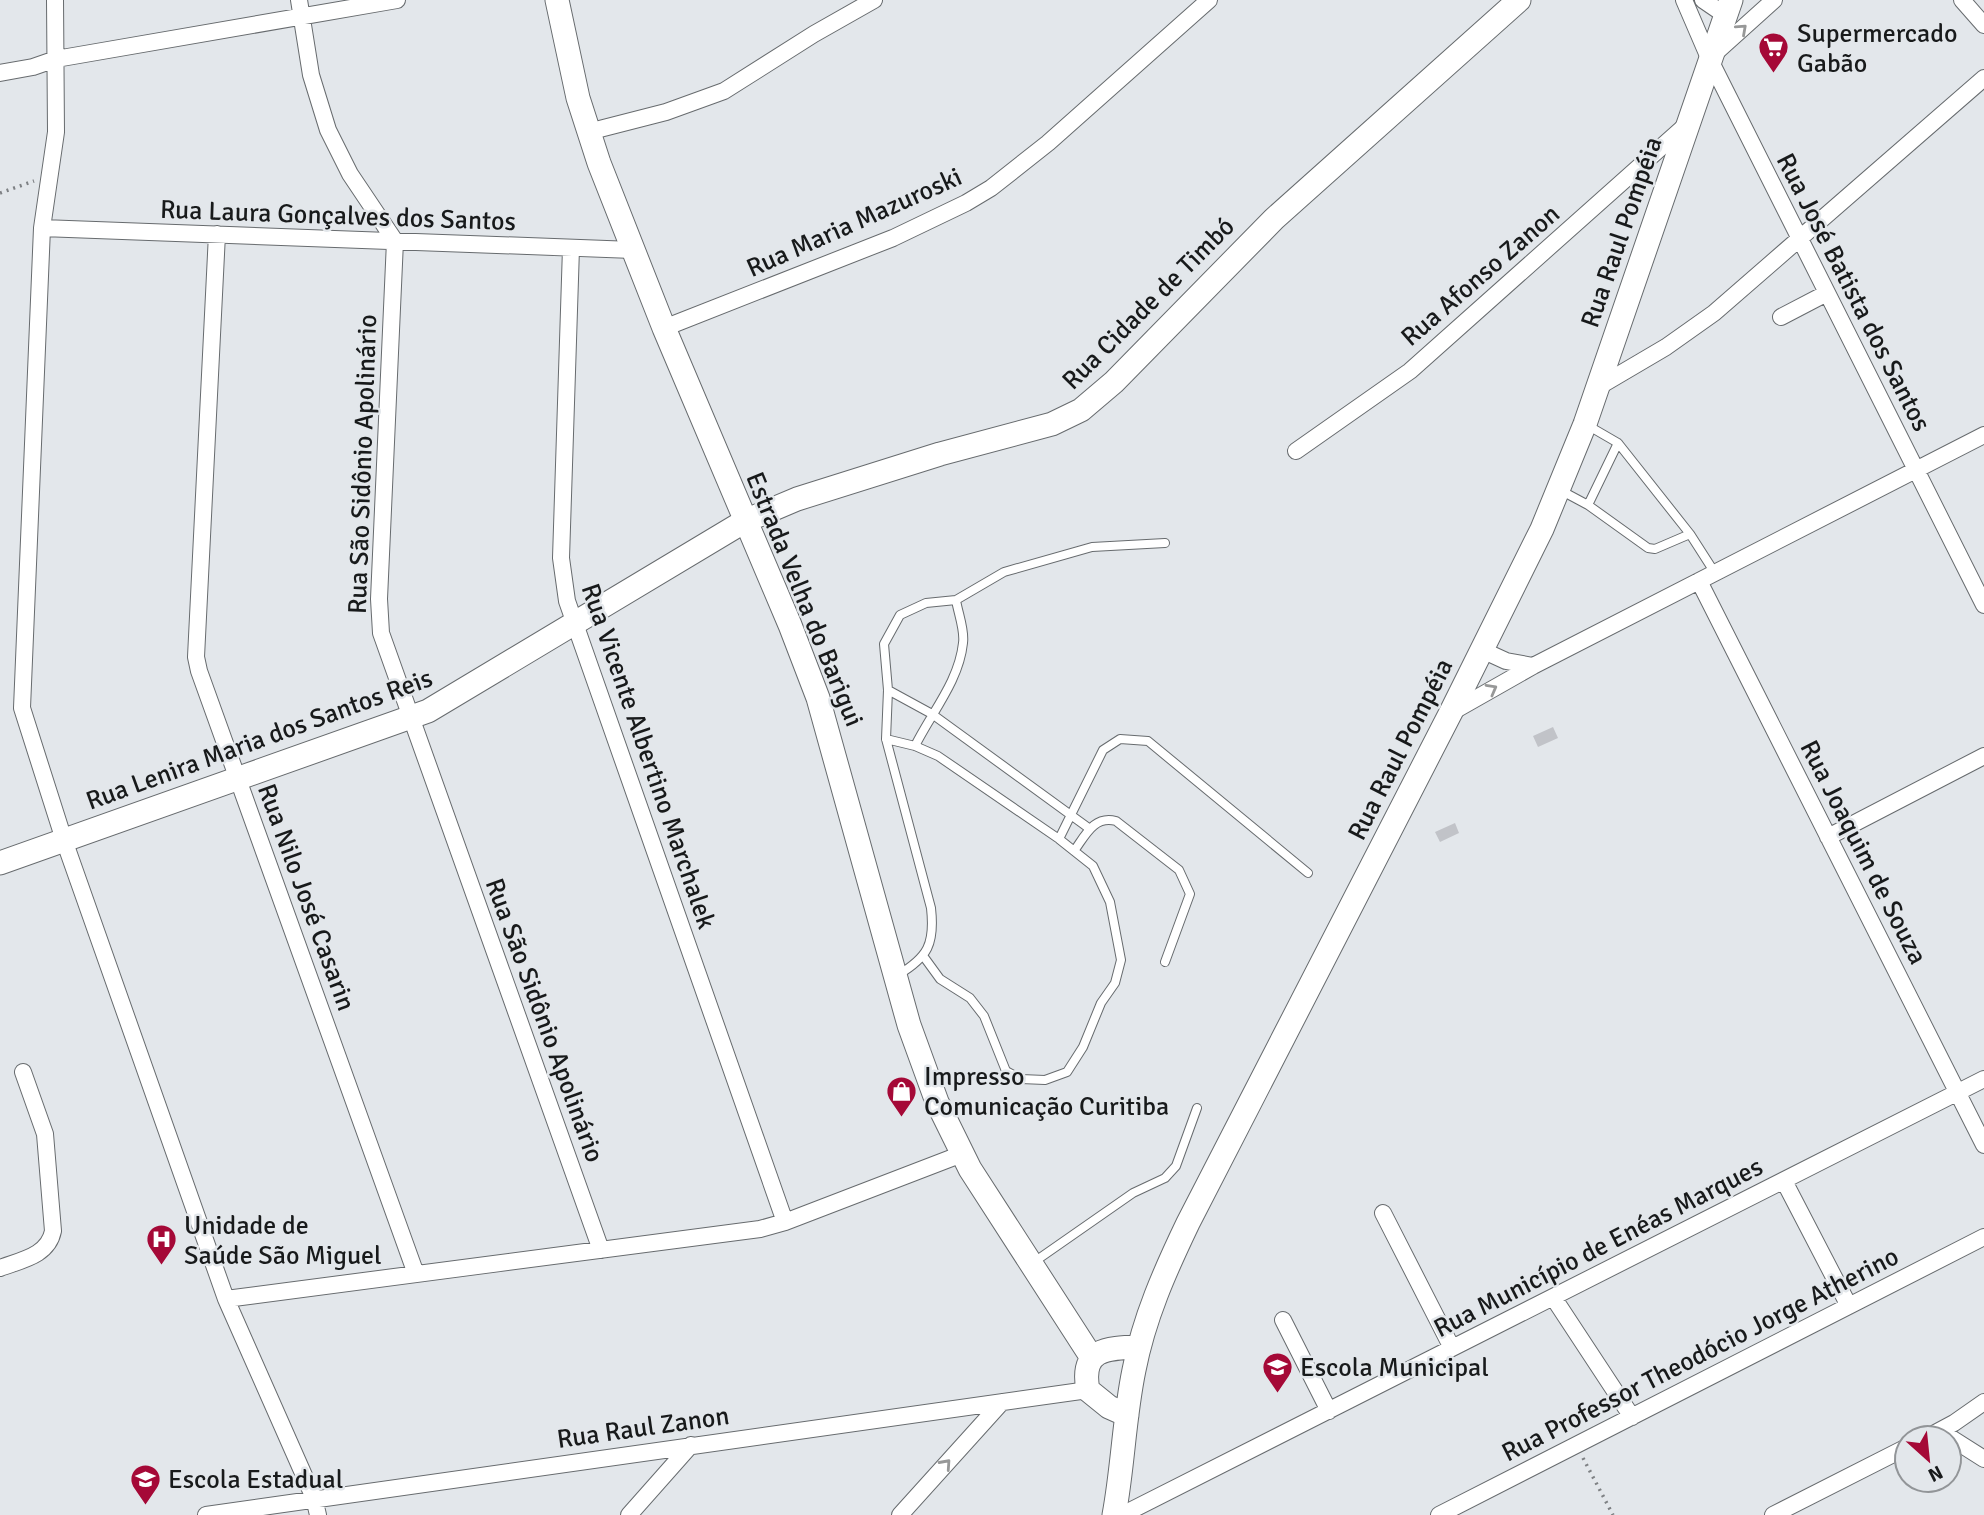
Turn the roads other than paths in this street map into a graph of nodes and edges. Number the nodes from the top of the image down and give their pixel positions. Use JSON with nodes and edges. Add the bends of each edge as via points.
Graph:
{"nodes":[{"id":1,"x":55,"y":0,"type":"edge"},
{"id":2,"x":397,"y":0,"type":"edge"},
{"id":3,"x":557,"y":0,"type":"edge"},
{"id":4,"x":874,"y":0,"type":"edge"},
{"id":5,"x":1209,"y":0,"type":"edge"},
{"id":6,"x":1519,"y":0,"type":"edge"},
{"id":7,"x":1684,"y":0,"type":"edge"},
{"id":8,"x":1703,"y":0,"type":"edge"},
{"id":9,"x":1774,"y":0,"type":"edge"},
{"id":10,"x":1962,"y":0,"type":"edge"},
{"id":11,"x":1728,"y":7,"type":"edge"},
{"id":12,"x":300,"y":8,"type":"edge"},
{"id":13,"x":1984,"y":25,"type":"edge"},
{"id":14,"x":1709,"y":58,"type":"junction"},
{"id":15,"x":56,"y":59,"type":"junction"},
{"id":16,"x":0,"y":72,"type":"edge"},
{"id":17,"x":1984,"y":78,"type":"edge"},
{"id":18,"x":1687,"y":125,"type":"junction"},
{"id":19,"x":589,"y":132,"type":"junction"},
{"id":20,"x":42,"y":228,"type":"junction"},
{"id":21,"x":217,"y":234,"type":"junction"},
{"id":22,"x":1800,"y":239,"type":"junction"},
{"id":23,"x":395,"y":241,"type":"junction"},
{"id":24,"x":570,"y":248,"type":"junction"},
{"id":25,"x":633,"y":250,"type":"junction"},
{"id":26,"x":1827,"y":293,"type":"junction"},
{"id":27,"x":1781,"y":317,"type":"dead end"},
{"id":28,"x":664,"y":328,"type":"junction"},
{"id":29,"x":1598,"y":387,"type":"junction"},
{"id":30,"x":1585,"y":424,"type":"junction"},
{"id":31,"x":1984,"y":435,"type":"edge"},
{"id":32,"x":1618,"y":443,"type":"junction"},
{"id":33,"x":1296,"y":451,"type":"dead end"},
{"id":34,"x":1916,"y":470,"type":"junction"},
{"id":35,"x":1559,"y":489,"type":"junction"},
{"id":36,"x":1588,"y":505,"type":"junction"},
{"id":37,"x":746,"y":521,"type":"junction"},
{"id":38,"x":1690,"y":534,"type":"junction"},
{"id":39,"x":1165,"y":543,"type":"dead end"},
{"id":40,"x":1715,"y":573,"type":"junction"},
{"id":41,"x":1699,"y":581,"type":"junction"},
{"id":42,"x":956,"y":600,"type":"junction"},
{"id":43,"x":1984,"y":605,"type":"edge"},
{"id":44,"x":575,"y":624,"type":"junction"},
{"id":45,"x":1482,"y":650,"type":"junction"},
{"id":46,"x":1533,"y":666,"type":"junction"},
{"id":47,"x":888,"y":690,"type":"junction"},
{"id":48,"x":1451,"y":712,"type":"junction"},
{"id":49,"x":932,"y":714,"type":"junction"},
{"id":50,"x":411,"y":717,"type":"junction"},
{"id":51,"x":886,"y":738,"type":"junction"},
{"id":52,"x":915,"y":746,"type":"junction"},
{"id":53,"x":1984,"y":756,"type":"edge"},
{"id":54,"x":238,"y":779,"type":"junction"},
{"id":55,"x":1071,"y":816,"type":"junction"},
{"id":56,"x":1090,"y":829,"type":"junction"},
{"id":57,"x":1828,"y":837,"type":"junction"},
{"id":58,"x":1059,"y":839,"type":"junction"},
{"id":59,"x":64,"y":840,"type":"junction"},
{"id":60,"x":1074,"y":851,"type":"junction"},
{"id":61,"x":0,"y":863,"type":"edge"},
{"id":62,"x":1308,"y":873,"type":"dead end"},
{"id":63,"x":924,"y":957,"type":"junction"},
{"id":64,"x":1165,"y":962,"type":"dead end"},
{"id":65,"x":895,"y":977,"type":"junction"},
{"id":66,"x":23,"y":1072,"type":"dead end"},
{"id":67,"x":1984,"y":1079,"type":"edge"},
{"id":68,"x":1958,"y":1093,"type":"junction"},
{"id":69,"x":1197,"y":1108,"type":"dead end"},
{"id":70,"x":1984,"y":1145,"type":"edge"},
{"id":71,"x":962,"y":1154,"type":"junction"},
{"id":72,"x":1784,"y":1181,"type":"junction"},
{"id":73,"x":1383,"y":1213,"type":"dead end"},
{"id":74,"x":785,"y":1222,"type":"junction"},
{"id":75,"x":1984,"y":1237,"type":"edge"},
{"id":76,"x":601,"y":1250,"type":"junction"},
{"id":77,"x":1031,"y":1264,"type":"junction"},
{"id":78,"x":0,"y":1268,"type":"edge"},
{"id":79,"x":416,"y":1274,"type":"junction"},
{"id":80,"x":1553,"y":1297,"type":"junction"},
{"id":81,"x":226,"y":1299,"type":"junction"},
{"id":82,"x":1849,"y":1306,"type":"junction"},
{"id":83,"x":1283,"y":1320,"type":"dead end"},
{"id":84,"x":1139,"y":1347,"type":"junction"},
{"id":85,"x":1452,"y":1348,"type":"junction"},
{"id":86,"x":1092,"y":1357,"type":"junction"},
{"id":87,"x":1088,"y":1390,"type":"junction"},
{"id":88,"x":1002,"y":1402,"type":"junction"},
{"id":89,"x":1984,"y":1402,"type":"edge"},
{"id":90,"x":1329,"y":1410,"type":"junction"},
{"id":91,"x":1127,"y":1415,"type":"junction"},
{"id":92,"x":1632,"y":1417,"type":"junction"},
{"id":93,"x":1949,"y":1424,"type":"edge"},
{"id":94,"x":691,"y":1445,"type":"junction"},
{"id":95,"x":1963,"y":1449,"type":"edge"},
{"id":96,"x":1893,"y":1454,"type":"edge"},
{"id":97,"x":1984,"y":1459,"type":"edge"},
{"id":98,"x":314,"y":1498,"type":"junction"},
{"id":99,"x":230,"y":1513,"type":"edge"},
{"id":100,"x":206,"y":1515,"type":"edge"},
{"id":101,"x":318,"y":1515,"type":"edge"},
{"id":102,"x":629,"y":1515,"type":"edge"},
{"id":103,"x":900,"y":1515,"type":"edge"},
{"id":104,"x":1114,"y":1515,"type":"edge"},
{"id":105,"x":1122,"y":1515,"type":"edge"},
{"id":106,"x":1439,"y":1515,"type":"edge"},
{"id":107,"x":1773,"y":1515,"type":"edge"}],
"edges":[{"from":1,"to":15,"type":"street"},
{"from":2,"to":12,"type":"street"},
{"from":3,"to":19,"type":"main road","name":"Estrada Velha do Barigui"},
{"from":4,"to":19,"type":"street","via":[[724,92]]},
{"from":5,"to":28,"type":"street","name":"Rua Maria Mazuroski","via":[[1048,143],[974,198],[860,252]]},
{"from":6,"to":37,"type":"main road","name":"Rua Cidade de Timbó","via":[[1281,212],[1081,410],[1052,424],[797,499]]},
{"from":7,"to":14,"type":"street","name":"Rua José Batista dos Santos"},
{"from":8,"to":11,"type":"street"},
{"from":14,"to":9,"type":"street","one_way":true},
{"from":10,"to":13,"type":"street"},
{"from":11,"to":14,"type":"main road","name":"Rua Raul Pompéia"},
{"from":12,"to":15,"type":"street"},
{"from":12,"to":23,"type":"street","via":[[311,75],[328,130],[350,174]]},
{"from":14,"to":18,"type":"main road","name":"Rua Raul Pompéia"},
{"from":14,"to":22,"type":"street","name":"Rua José Batista dos Santos"},
{"from":15,"to":16,"type":"street"},
{"from":15,"to":20,"type":"street","via":[[56,132]]},
{"from":17,"to":22,"type":"street"},
{"from":18,"to":29,"type":"main road","name":"Rua Raul Pompéia"},
{"from":18,"to":33,"type":"street","name":"Rua Afonso Zanon","via":[[1410,370]]},
{"from":19,"to":25,"type":"main road","name":"Estrada Velha do Barigui"},
{"from":20,"to":21,"type":"street","name":"Rua Laura Gonçalves dos Santos"},
{"from":20,"to":59,"type":"street","via":[[21,692],[26,722]]},
{"from":21,"to":23,"type":"street","name":"Rua Laura Gonçalves dos Santos"},
{"from":21,"to":54,"type":"street","name":"Rua Nilo José Casarin","via":[[195,645],[199,671]]},
{"from":22,"to":26,"type":"street","name":"Rua José Batista dos Santos"},
{"from":22,"to":29,"type":"street","via":[[1692,330]]},
{"from":23,"to":24,"type":"street","name":"Rua Laura Gonçalves dos Santos"},
{"from":23,"to":50,"type":"street","name":"Rua São Sidônio Apolinário","via":[[379,615]]},
{"from":24,"to":25,"type":"street","name":"Rua Laura Gonçalves dos Santos"},
{"from":24,"to":44,"type":"street","name":"Rua Vicente Albertino Marchalek","via":[[561,558]]},
{"from":25,"to":28,"type":"main road","name":"Estrada Velha do Barigui"},
{"from":26,"to":27,"type":"street"},
{"from":26,"to":34,"type":"street","name":"Rua José Batista dos Santos"},
{"from":28,"to":37,"type":"main road","name":"Estrada Velha do Barigui"},
{"from":29,"to":30,"type":"main road","name":"Rua Raul Pompéia"},
{"from":30,"to":32,"type":"lane"},
{"from":30,"to":35,"type":"main road","name":"Rua Raul Pompéia"},
{"from":31,"to":34,"type":"street"},
{"from":32,"to":36,"type":"lane"},
{"from":32,"to":38,"type":"lane"},
{"from":34,"to":40,"type":"street"},
{"from":34,"to":43,"type":"street","name":"Rua José Batista dos Santos"},
{"from":35,"to":36,"type":"lane"},
{"from":35,"to":45,"type":"main road","name":"Rua Raul Pompéia"},
{"from":36,"to":38,"type":"lane","via":[[1648,548]]},
{"from":37,"to":44,"type":"main road","name":"Rua Lenira Maria dos Santos Reis"},
{"from":37,"to":65,"type":"main road","name":"Estrada Velha do Barigui","via":[[818,698]]},
{"from":38,"to":40,"type":"lane"},
{"from":39,"to":42,"type":"lane","via":[[1092,547],[1004,572]]},
{"from":40,"to":41,"type":"street"},
{"from":41,"to":46,"type":"street"},
{"from":41,"to":57,"type":"street","name":"Rua Joaquim de Souza"},
{"from":42,"to":47,"type":"lane","via":[[926,603],[900,615],[884,644]]},
{"from":42,"to":49,"type":"lane","via":[[964,641],[954,680]]},
{"from":44,"to":50,"type":"main road","name":"Rua Lenira Maria dos Santos Reis","via":[[441,705]]},
{"from":44,"to":74,"type":"street","name":"Rua Vicente Albertino Marchalek"},
{"from":45,"to":46,"type":"street"},
{"from":45,"to":48,"type":"main road","name":"Rua Raul Pompéia"},
{"from":48,"to":46,"type":"street","one_way":true},
{"from":47,"to":49,"type":"lane"},
{"from":47,"to":51,"type":"lane"},
{"from":48,"to":84,"type":"main road","name":"Rua Raul Pompéia","via":[[1188,1223]]},
{"from":49,"to":52,"type":"lane"},
{"from":49,"to":55,"type":"lane"},
{"from":50,"to":54,"type":"main road","name":"Rua Lenira Maria dos Santos Reis"},
{"from":50,"to":76,"type":"street","name":"Rua São Sidônio Apolinário"},
{"from":51,"to":52,"type":"lane"},
{"from":51,"to":63,"type":"lane","via":[[931,908],[933,928]]},
{"from":52,"to":58,"type":"lane","via":[[938,756]]},
{"from":53,"to":57,"type":"street"},
{"from":54,"to":59,"type":"main road","name":"Rua Lenira Maria dos Santos Reis"},
{"from":54,"to":79,"type":"street","name":"Rua Nilo José Casarin"},
{"from":55,"to":56,"type":"lane"},
{"from":55,"to":58,"type":"lane"},
{"from":55,"to":62,"type":"lane","via":[[1103,750],[1121,739],[1149,741]]},
{"from":56,"to":60,"type":"lane"},
{"from":56,"to":64,"type":"lane","via":[[1101,820],[1116,821],[1179,870],[1189,894]]},
{"from":57,"to":68,"type":"street","name":"Rua Joaquim de Souza"},
{"from":58,"to":60,"type":"lane"},
{"from":59,"to":61,"type":"main road","name":"Rua Lenira Maria dos Santos Reis"},
{"from":59,"to":81,"type":"street"},
{"from":60,"to":63,"type":"lane","via":[[1093,866],[1110,902],[1121,960],[1115,983],[1067,1072],[1045,1080],[1021,1079],[1006,1071],[984,1017],[970,998],[940,979]]},
{"from":63,"to":65,"type":"lane"},
{"from":65,"to":71,"type":"main road","name":"Estrada Velha do Barigui","via":[[925,1069]]},
{"from":66,"to":78,"type":"street","via":[[45,1134],[53,1231],[45,1249]]},
{"from":67,"to":68,"type":"street","name":"Rua Município de Enéas Marques"},
{"from":68,"to":70,"type":"street","name":"Rua Joaquim de Souza"},
{"from":68,"to":72,"type":"street","name":"Rua Município de Enéas Marques"},
{"from":69,"to":77,"type":"lane","via":[[1176,1166],[1165,1178],[1124,1198]]},
{"from":71,"to":74,"type":"street"},
{"from":71,"to":77,"type":"main road","name":"Estrada Velha do Barigui"},
{"from":72,"to":80,"type":"street","name":"Rua Município de Enéas Marques"},
{"from":72,"to":82,"type":"street"},
{"from":73,"to":85,"type":"street"},
{"from":74,"to":76,"type":"street"},
{"from":75,"to":82,"type":"street","name":"Rua Professor Theodócio Jorge Atherino"},
{"from":76,"to":79,"type":"street"},
{"from":77,"to":86,"type":"main road","name":"Estrada Velha do Barigui"},
{"from":79,"to":81,"type":"street"},
{"from":80,"to":85,"type":"street","name":"Rua Município de Enéas Marques"},
{"from":80,"to":92,"type":"street"},
{"from":81,"to":98,"type":"street"},
{"from":82,"to":92,"type":"street","name":"Rua Professor Theodócio Jorge Atherino"},
{"from":83,"to":90,"type":"street"},
{"from":84,"to":86,"type":"main road","via":[[1111,1348]]},
{"from":84,"to":91,"type":"main road","name":"Rua Raul Pompéia"},
{"from":85,"to":90,"type":"street","name":"Rua Município de Enéas Marques"},
{"from":86,"to":87,"type":"main road","via":[[1087,1365]]},
{"from":87,"to":88,"type":"street","name":"Rua Raul Zanon"},
{"from":87,"to":91,"type":"main road"},
{"from":88,"to":94,"type":"street","name":"Rua Raul Zanon"},
{"from":103,"to":88,"type":"street","one_way":true},
{"from":89,"to":93,"type":"street"},
{"from":90,"to":105,"type":"street","name":"Rua Município de Enéas Marques"},
{"from":91,"to":104,"type":"main road","name":"Rua Raul Pompéia"},
{"from":92,"to":106,"type":"street","name":"Rua Professor Theodócio Jorge Atherino"},
{"from":94,"to":98,"type":"street","name":"Rua Raul Zanon"},
{"from":94,"to":102,"type":"street"},
{"from":95,"to":97,"type":"street"},
{"from":96,"to":107,"type":"street"},
{"from":98,"to":99,"type":"street","name":"Rua Raul Zanon"},
{"from":98,"to":101,"type":"street"},
{"from":99,"to":100,"type":"street","name":"Rua Raul Zanon"}]}
